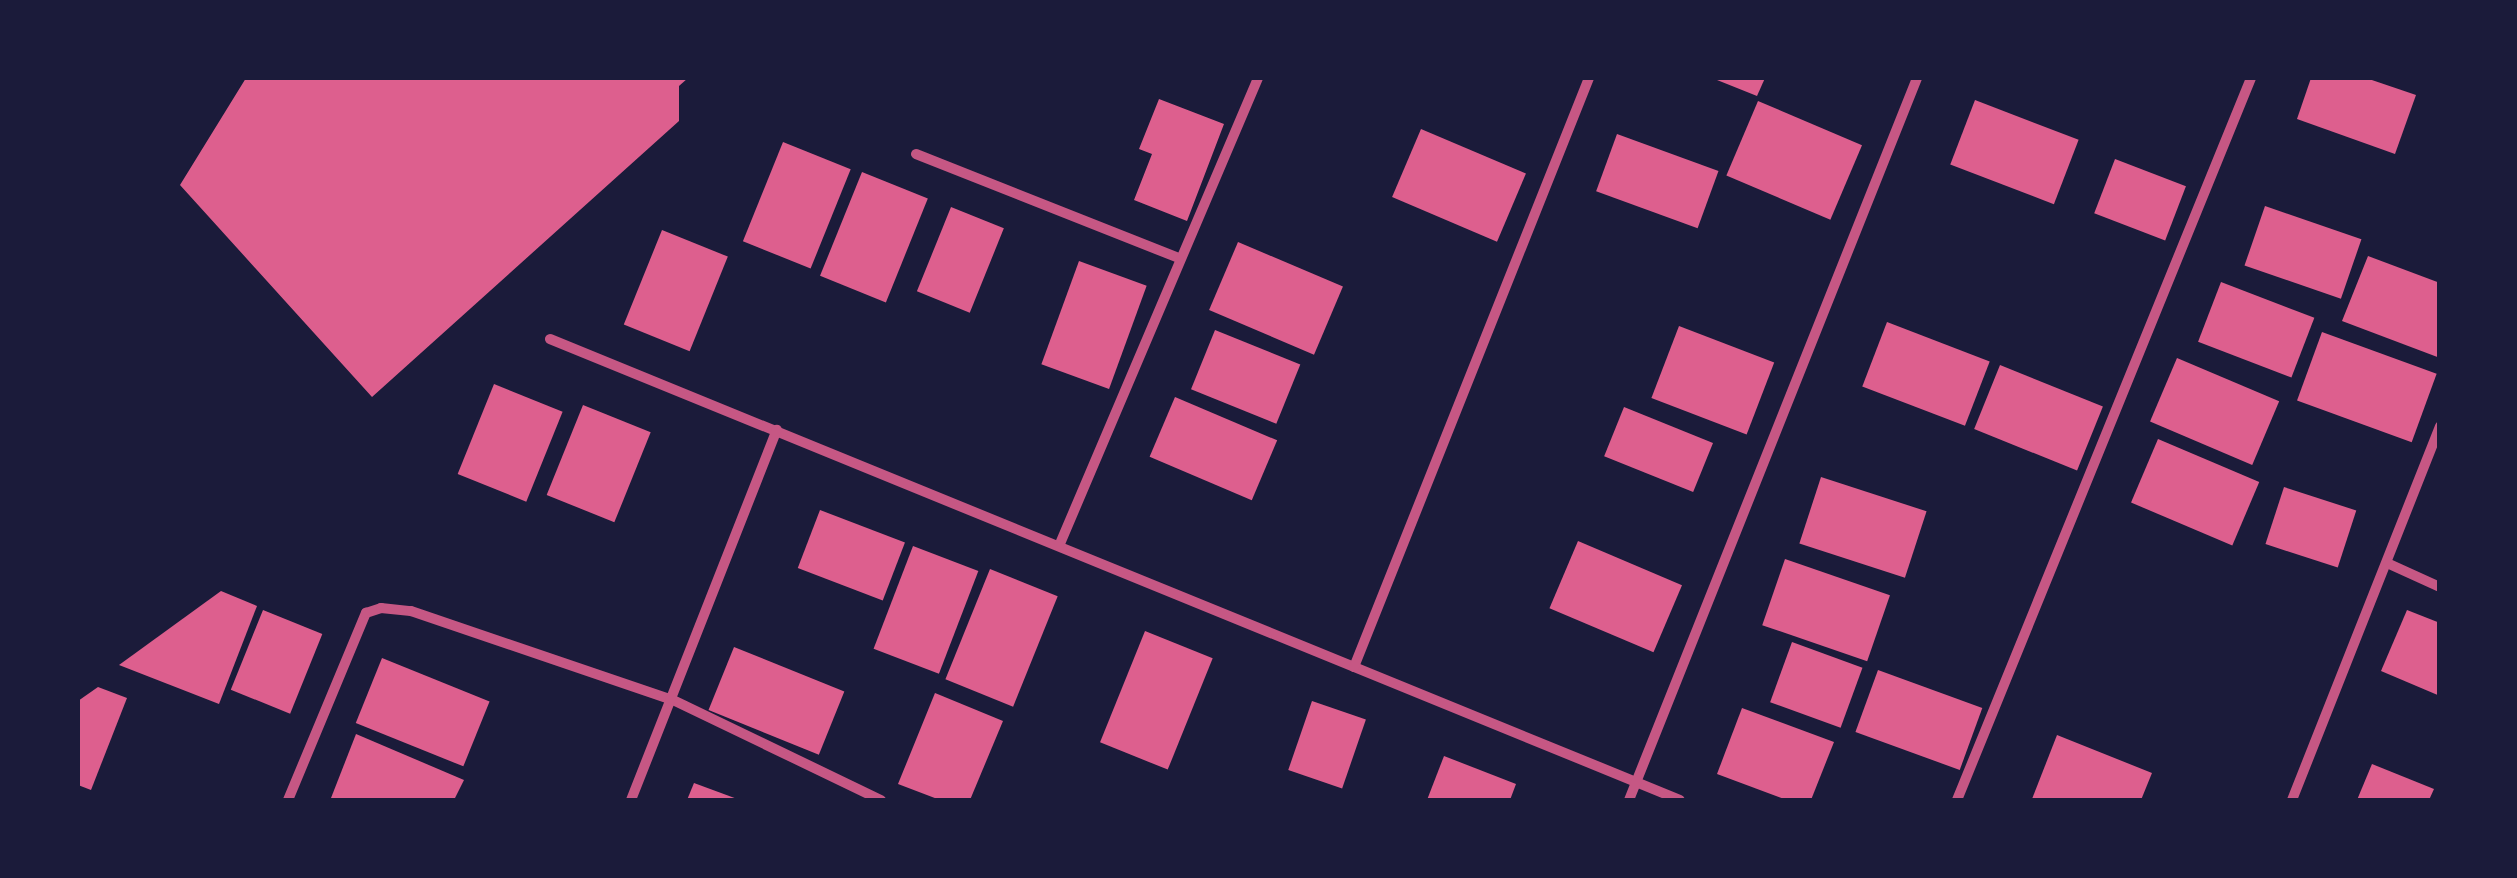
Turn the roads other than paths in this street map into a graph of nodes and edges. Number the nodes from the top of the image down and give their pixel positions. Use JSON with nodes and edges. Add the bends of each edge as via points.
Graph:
{"nodes":[{"id":1,"x":1258,"y":78,"type":"edge"},
{"id":2,"x":1590,"y":78,"type":"edge"},
{"id":3,"x":1917,"y":78,"type":"edge"},
{"id":4,"x":2252,"y":78,"type":"edge"},
{"id":5,"x":916,"y":154,"type":"dead end"},
{"id":6,"x":1179,"y":258,"type":"junction"},
{"id":7,"x":550,"y":338,"type":"dead end"},
{"id":8,"x":2440,"y":426,"type":"edge"},
{"id":9,"x":777,"y":430,"type":"junction"},
{"id":10,"x":1059,"y":546,"type":"junction"},
{"id":11,"x":2387,"y":563,"type":"junction"},
{"id":12,"x":2440,"y":587,"type":"edge"},
{"id":13,"x":1354,"y":667,"type":"junction"},
{"id":14,"x":673,"y":700,"type":"junction"},
{"id":15,"x":1636,"y":782,"type":"junction"},
{"id":16,"x":288,"y":800,"type":"edge"},
{"id":17,"x":631,"y":800,"type":"edge"},
{"id":18,"x":881,"y":800,"type":"edge"},
{"id":19,"x":1628,"y":800,"type":"edge"},
{"id":20,"x":1680,"y":800,"type":"edge"},
{"id":21,"x":1957,"y":800,"type":"edge"},
{"id":22,"x":2292,"y":800,"type":"edge"}],
"edges":[{"from":1,"to":6,"type":"street"},
{"from":2,"to":13,"type":"street"},
{"from":3,"to":15,"type":"street"},
{"from":4,"to":21,"type":"street"},
{"from":5,"to":6,"type":"street"},
{"from":6,"to":10,"type":"street"},
{"from":7,"to":9,"type":"street"},
{"from":8,"to":11,"type":"street"},
{"from":9,"to":10,"type":"street"},
{"from":9,"to":14,"type":"street"},
{"from":10,"to":13,"type":"street"},
{"from":11,"to":12,"type":"street"},
{"from":11,"to":22,"type":"street"},
{"from":13,"to":15,"type":"street"},
{"from":14,"to":16,"type":"street","via":[[411,611],[381,608],[366,612]]},
{"from":14,"to":17,"type":"street"},
{"from":14,"to":18,"type":"street"},
{"from":15,"to":19,"type":"street"},
{"from":15,"to":20,"type":"street"}]}
